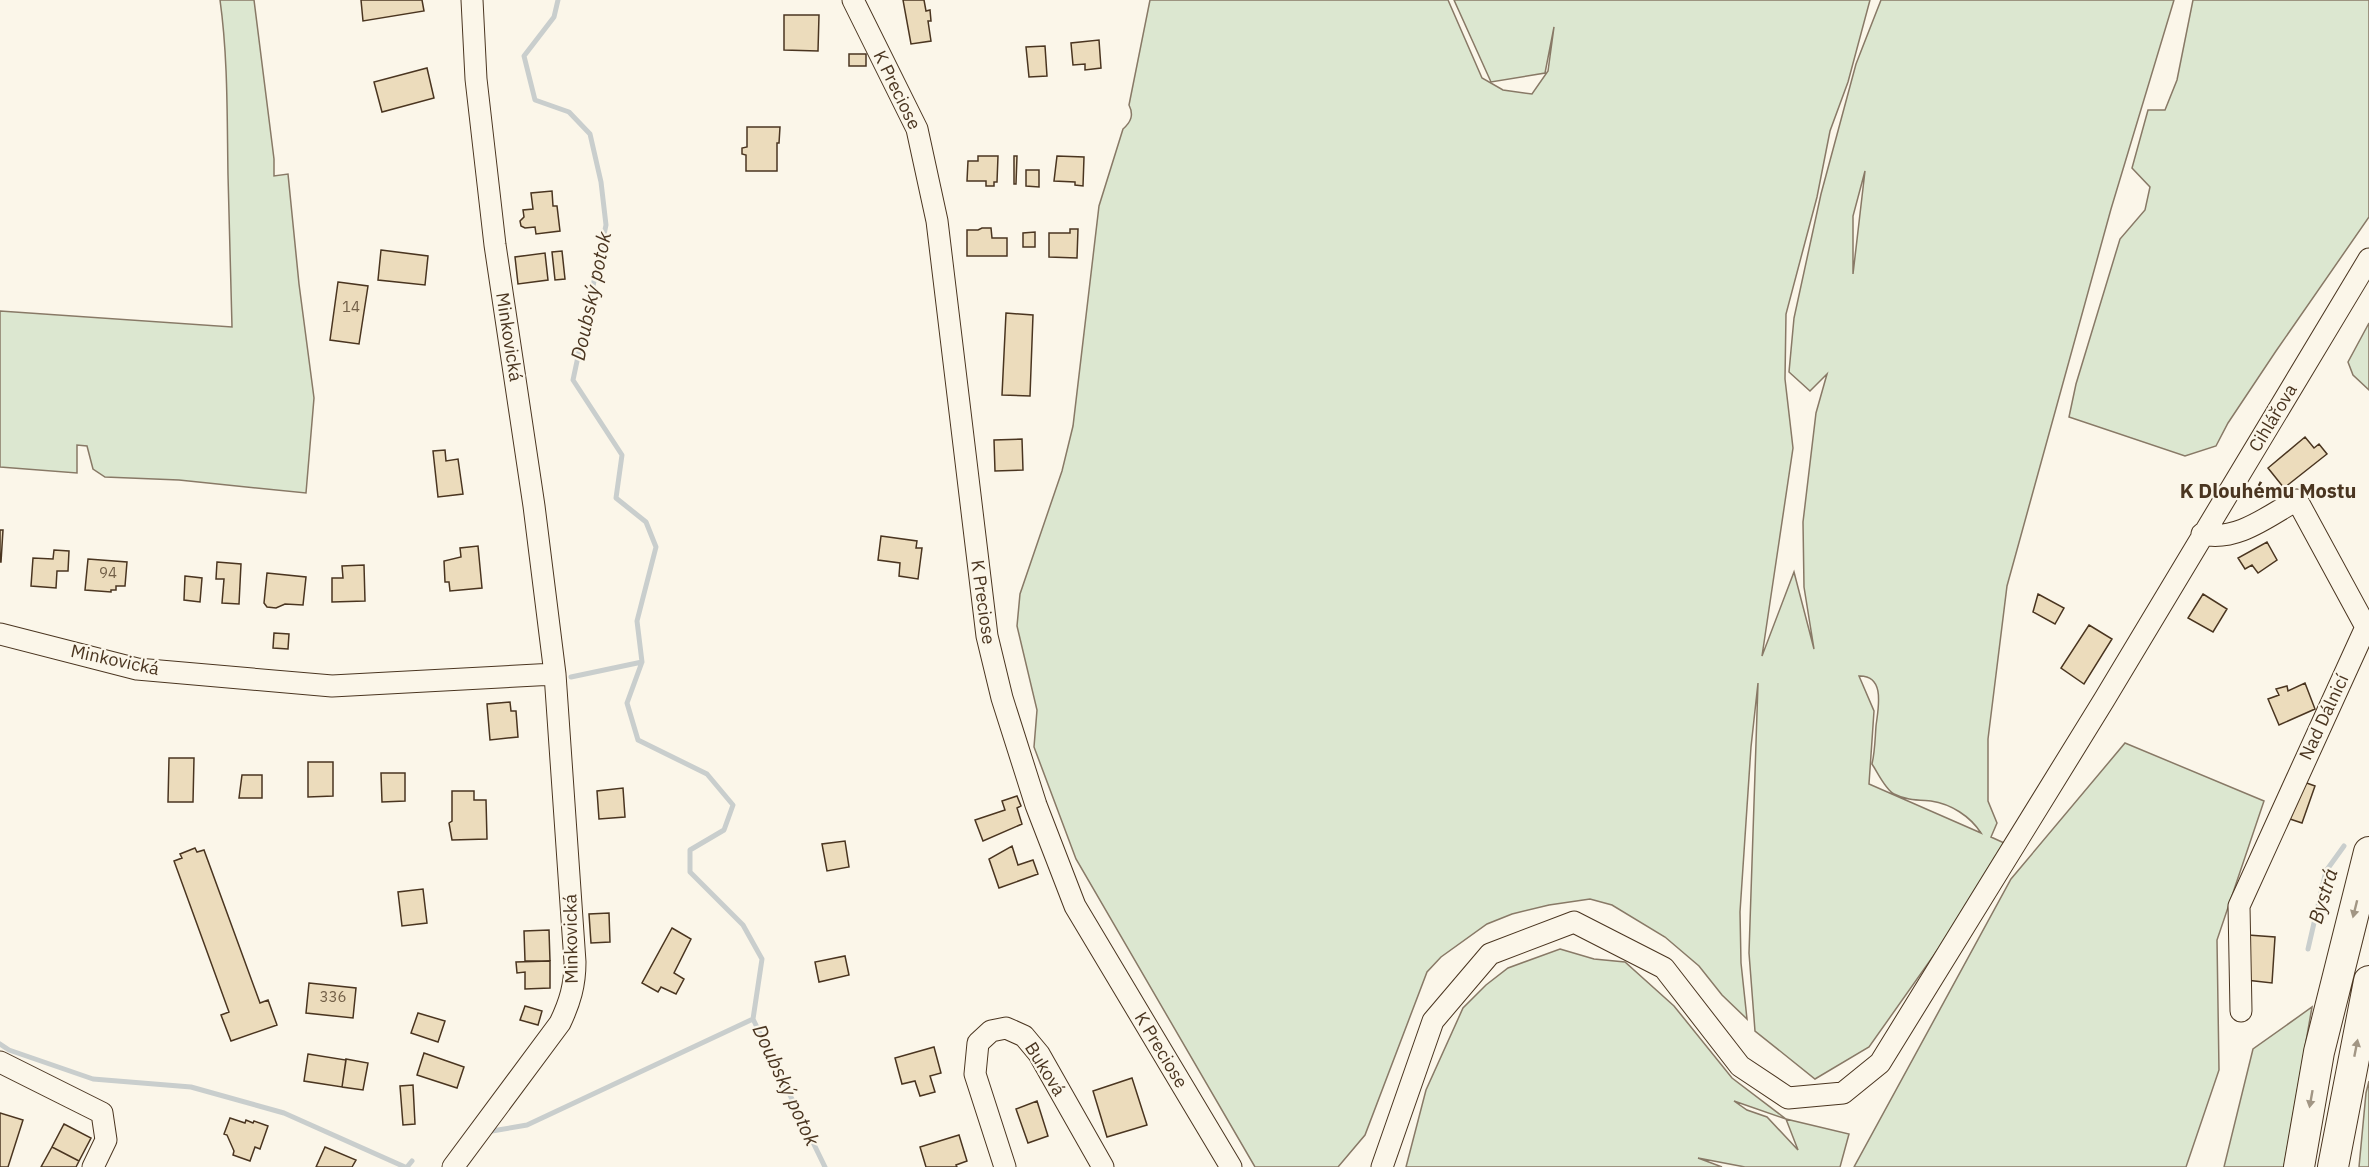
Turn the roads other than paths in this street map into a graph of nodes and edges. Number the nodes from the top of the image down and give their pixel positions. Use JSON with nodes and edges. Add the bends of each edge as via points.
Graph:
{"nodes":[{"id":1,"x":472,"y":0,"type":"edge"},
{"id":2,"x":853,"y":0,"type":"edge"},
{"id":3,"x":2369,"y":259,"type":"edge"},
{"id":4,"x":2202,"y":534,"type":"junction"},
{"id":5,"x":0,"y":634,"type":"edge"},
{"id":6,"x":555,"y":674,"type":"junction"},
{"id":7,"x":2369,"y":852,"type":"edge"},
{"id":8,"x":2369,"y":981,"type":"edge"},
{"id":9,"x":2241,"y":1011,"type":"dead end"},
{"id":10,"x":0,"y":1062,"type":"edge"},
{"id":11,"x":93,"y":1167,"type":"edge"},
{"id":12,"x":453,"y":1167,"type":"edge"},
{"id":13,"x":1005,"y":1167,"type":"edge"},
{"id":14,"x":1103,"y":1167,"type":"edge"},
{"id":15,"x":1231,"y":1167,"type":"edge"},
{"id":16,"x":1382,"y":1167,"type":"edge"},
{"id":17,"x":2299,"y":1167,"type":"edge"},
{"id":18,"x":2333,"y":1167,"type":"edge"}],
"edges":[{"from":1,"to":6,"type":"street","name":"Minkovická","via":[[476,79],[494,233]]},
{"from":2,"to":15,"type":"street","name":"K Preciose","via":[[917,129],[937,221],[987,636],[1033,794],[1075,906]]},
{"from":3,"to":4,"type":"street","name":"Cihlářova"},
{"from":4,"to":9,"type":"street","name":"Nad Dálnicí","via":[[2234,534],[2298,500],[2366,627],[2239,906]]},
{"from":4,"to":16,"type":"street","name":"Cihlářova","via":[[1880,1063],[1843,1093],[1788,1098],[1740,1066],[1664,968],[1574,922],[1490,954],[1433,1021]]},
{"from":5,"to":6,"type":"street","name":"Minkovická","via":[[138,669],[332,686]]},
{"from":6,"to":12,"type":"street","name":"Minkovická","via":[[575,982],[560,1023]]},
{"from":7,"to":17,"type":"highway","one_way":true,"via":[[2319,1052]]},
{"from":18,"to":8,"type":"highway","one_way":true},
{"from":10,"to":11,"type":"street","via":[[102,1113],[106,1140]]},
{"from":13,"to":14,"type":"street","name":"Buková","via":[[975,1074],[978,1043],[992,1031],[1006,1028],[1024,1036],[1039,1054]]}]}
